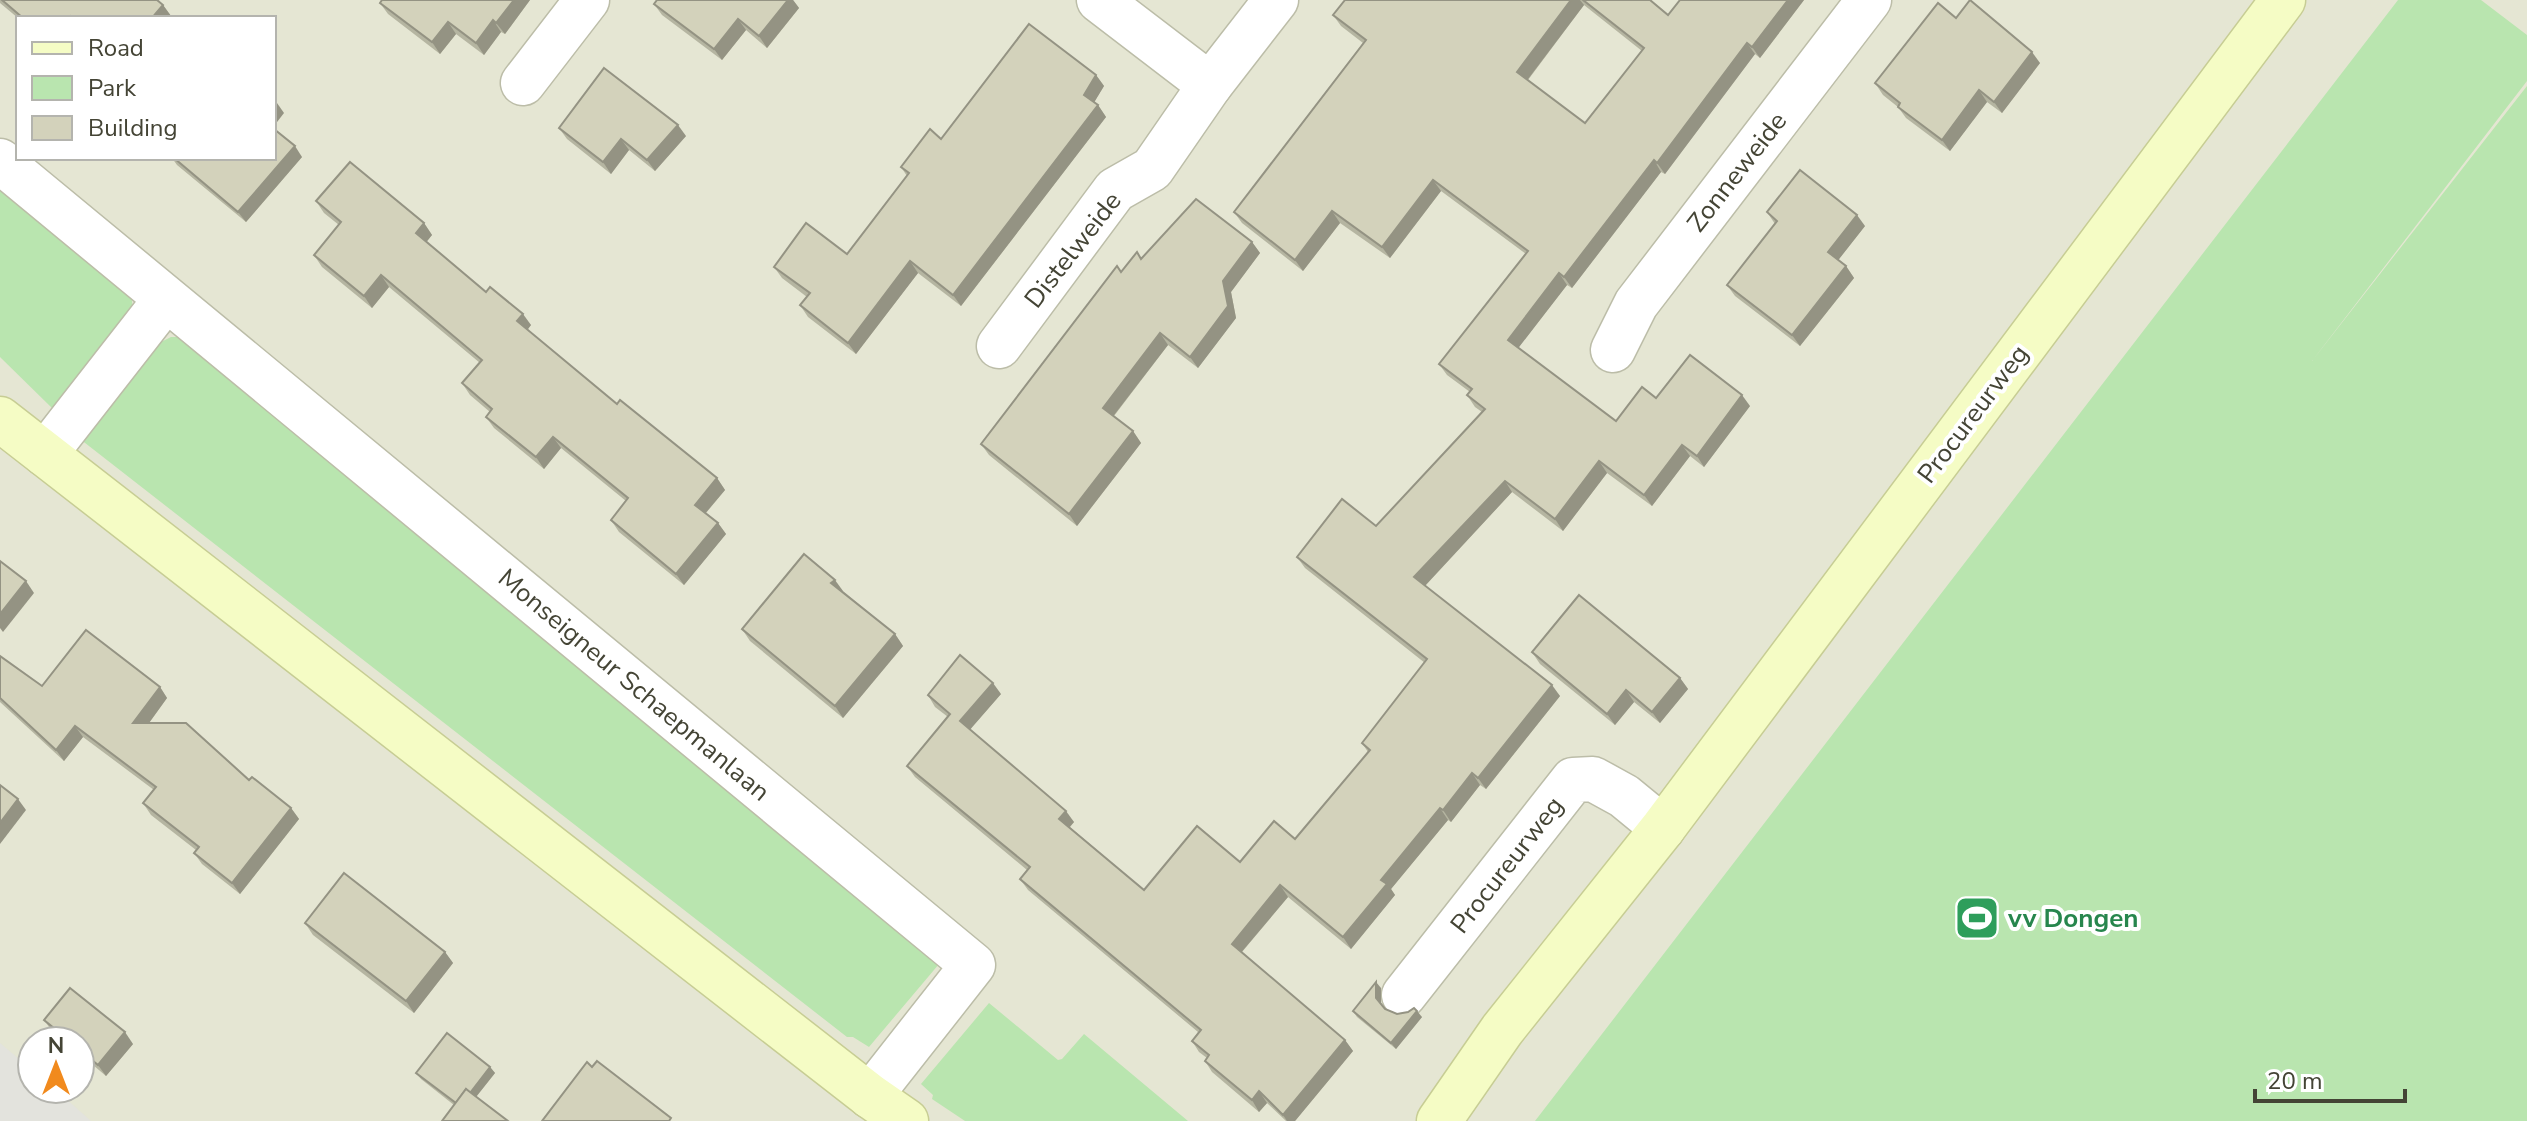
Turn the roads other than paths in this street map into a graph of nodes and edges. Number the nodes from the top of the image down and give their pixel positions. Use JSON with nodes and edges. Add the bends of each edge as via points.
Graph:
{"nodes":[{"id":1,"x":587,"y":0,"type":"edge"},
{"id":2,"x":1099,"y":0,"type":"edge"},
{"id":3,"x":1276,"y":0,"type":"edge"},
{"id":4,"x":1869,"y":0,"type":"edge"},
{"id":5,"x":2283,"y":0,"type":"edge"},
{"id":6,"x":523,"y":83,"type":"dead end"},
{"id":7,"x":1210,"y":85,"type":"junction"},
{"id":8,"x":0,"y":161,"type":"edge"},
{"id":9,"x":166,"y":299,"type":"junction"},
{"id":10,"x":999,"y":346,"type":"dead end"},
{"id":11,"x":1613,"y":350,"type":"dead end"},
{"id":12,"x":0,"y":419,"type":"edge"},
{"id":13,"x":45,"y":454,"type":"junction"},
{"id":14,"x":1663,"y":828,"type":"junction"},
{"id":15,"x":1404,"y":995,"type":"dead end"},
{"id":16,"x":870,"y":1096,"type":"junction"},
{"id":17,"x":906,"y":1121,"type":"edge"},
{"id":18,"x":1439,"y":1121,"type":"edge"}],
"edges":[{"from":1,"to":6,"type":"street"},
{"from":2,"to":7,"type":"street"},
{"from":3,"to":7,"type":"street","name":"Distelweide"},
{"from":4,"to":11,"type":"street","name":"Zonneweide","via":[[1636,304]]},
{"from":5,"to":14,"type":"main road","name":"Procureurweg"},
{"from":7,"to":10,"type":"street","name":"Distelweide","via":[[1152,169],[1115,190]]},
{"from":8,"to":9,"type":"street","name":"Monseigneur Schaepmanlaan"},
{"from":9,"to":13,"type":"street"},
{"from":9,"to":16,"type":"street","name":"Monseigneur Schaepmanlaan","via":[[973,965]]},
{"from":12,"to":13,"type":"main road"},
{"from":13,"to":16,"type":"main road"},
{"from":14,"to":15,"type":"street","name":"Procureurweg","via":[[1593,779],[1573,780]]},
{"from":14,"to":18,"type":"main road","name":"Procureurweg","via":[[1502,1030]]},
{"from":16,"to":17,"type":"main road"}]}
